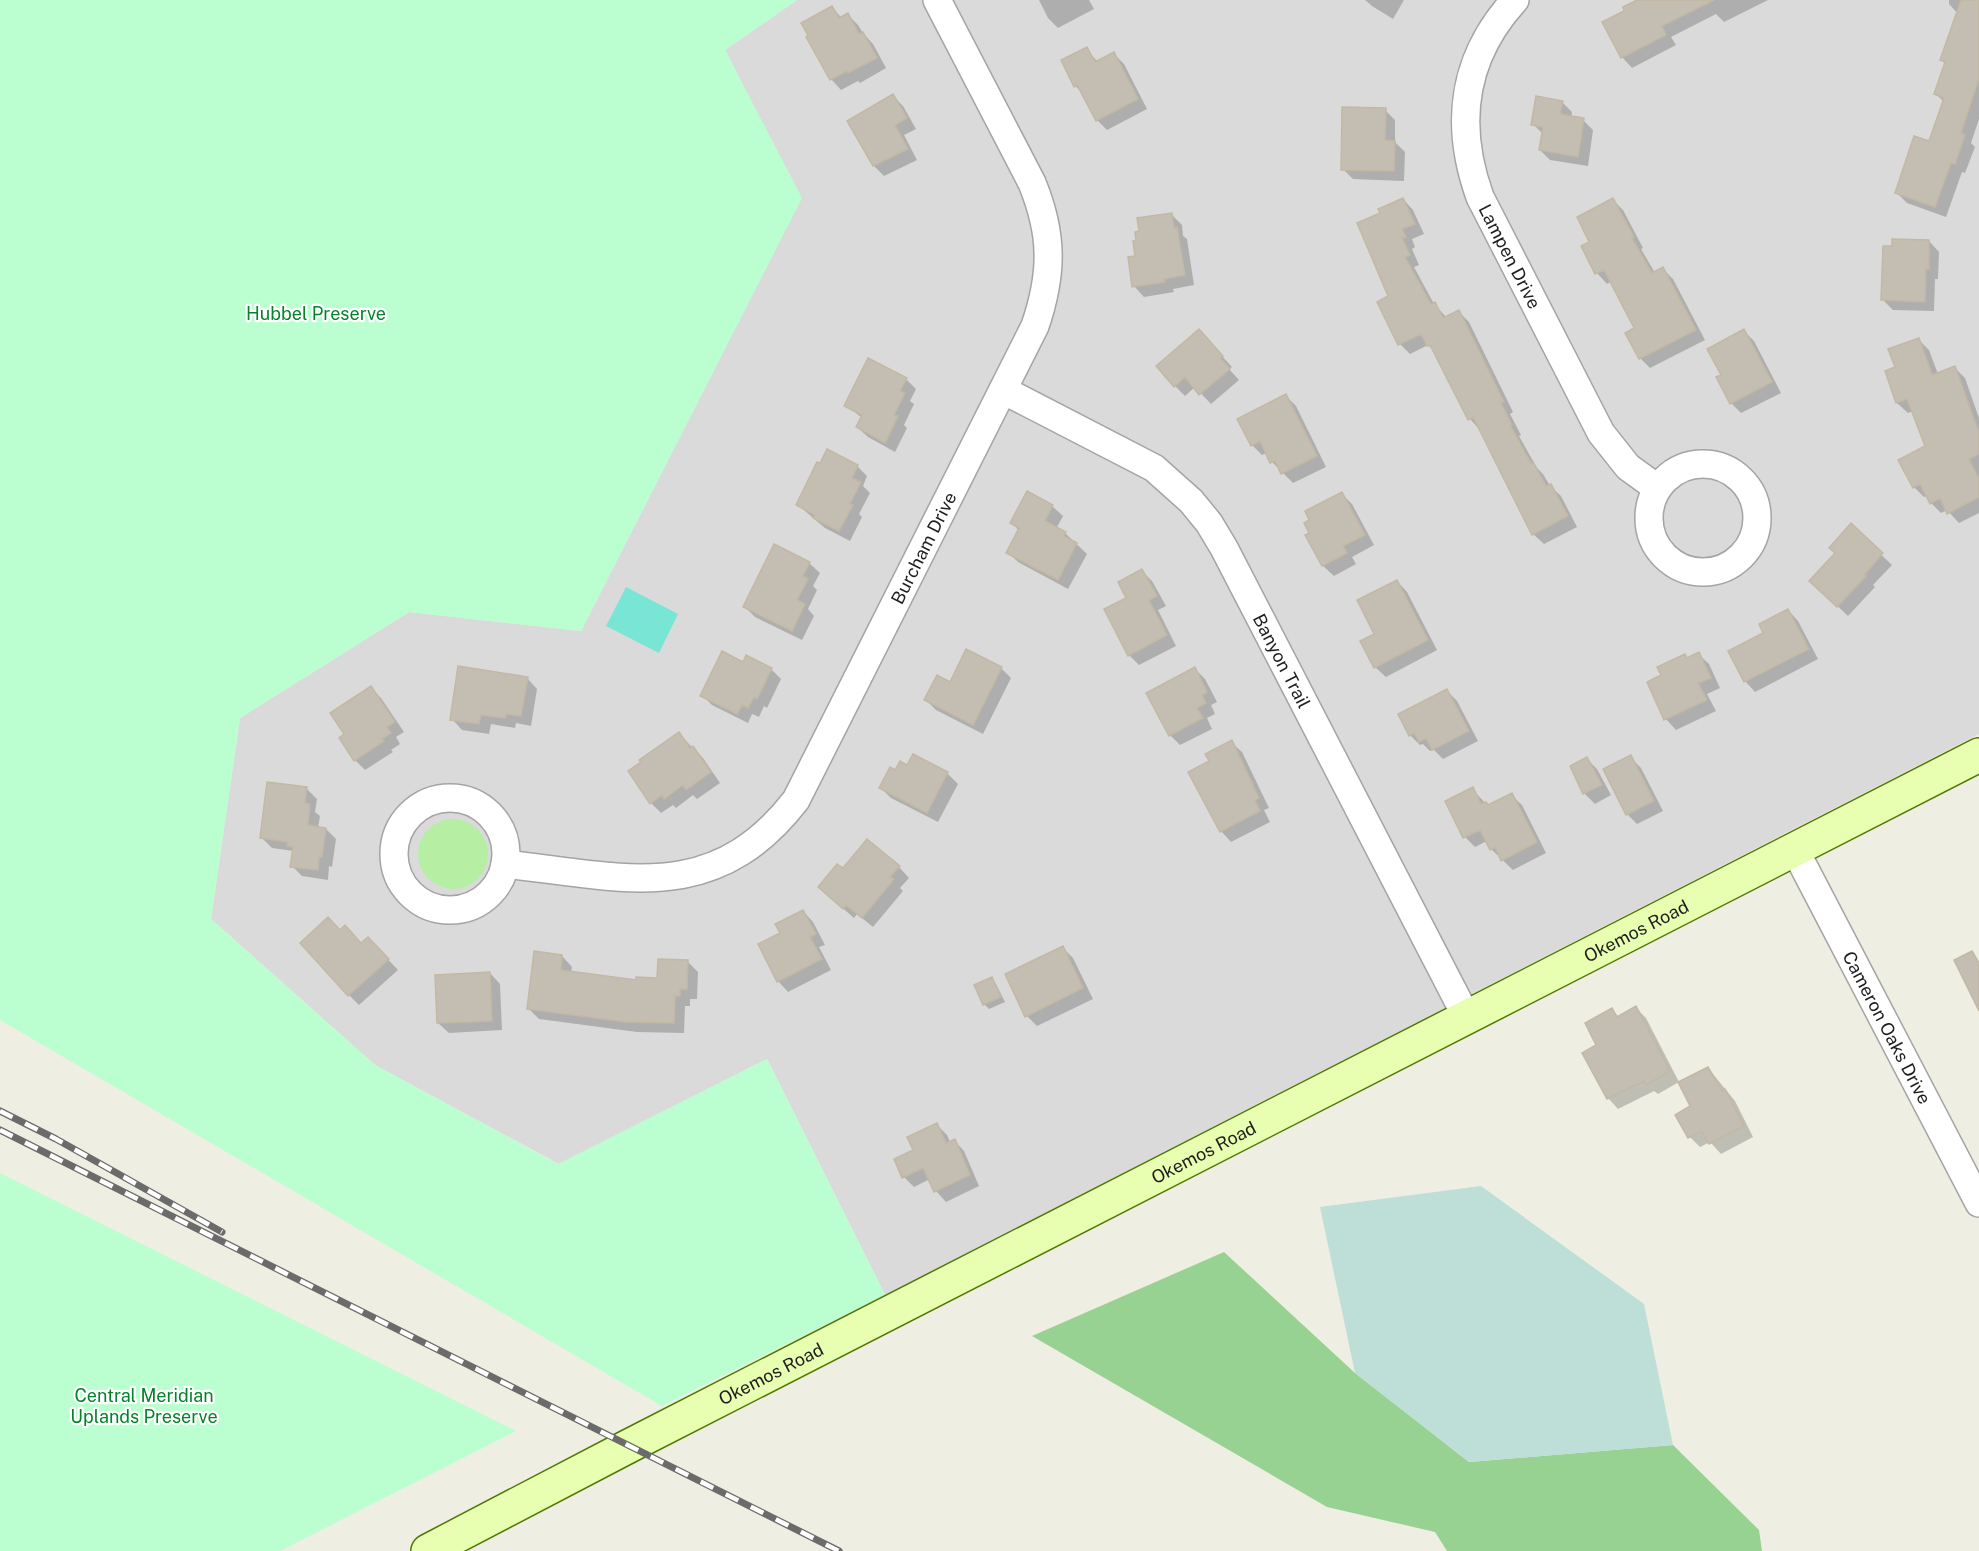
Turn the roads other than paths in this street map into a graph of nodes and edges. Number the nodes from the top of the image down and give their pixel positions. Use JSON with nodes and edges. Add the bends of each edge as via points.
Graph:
{"nodes":[{"id":1,"x":937,"y":0,"type":"edge"},
{"id":2,"x":1515,"y":0,"type":"edge"},
{"id":3,"x":1003,"y":390,"type":"junction"},
{"id":4,"x":1658,"y":488,"type":"dead end"},
{"id":5,"x":1979,"y":755,"type":"edge"},
{"id":6,"x":1794,"y":850,"type":"junction"},
{"id":7,"x":506,"y":864,"type":"junction"},
{"id":8,"x":1467,"y":1018,"type":"junction"},
{"id":9,"x":1979,"y":1203,"type":"edge"},
{"id":10,"x":428,"y":1551,"type":"edge"}],
"edges":[{"from":1,"to":3,"type":"street","name":"Burcham Drive","via":[[1032,183],[1047,227],[1048,276],[1043,302]]},
{"from":2,"to":4,"type":"street","name":"Lampen Drive","via":[[1491,30],[1473,71],[1464,121],[1471,172],[1480,197],[1601,433],[1628,466]]},
{"from":3,"to":7,"type":"street","name":"Burcham Drive","via":[[796,800],[763,837],[721,863],[671,877],[646,879]]},
{"from":3,"to":8,"type":"street","name":"Banyon Trail","via":[[1154,468],[1209,523]]},
{"from":5,"to":6,"type":"street","name":"Okemos Road"},
{"from":6,"to":8,"type":"street","name":"Okemos Road"},
{"from":6,"to":9,"type":"street","name":"Cameron Oaks Drive"},
{"from":7,"to":7,"type":"street","via":[[503,835],[496,822],[487,811],[460,798],[431,801],[418,808],[407,817],[395,844],[397,873],[404,886],[426,905],[440,909],[462,909],[482,900],[493,891]]},
{"from":8,"to":10,"type":"street","name":"Okemos Road"}]}
